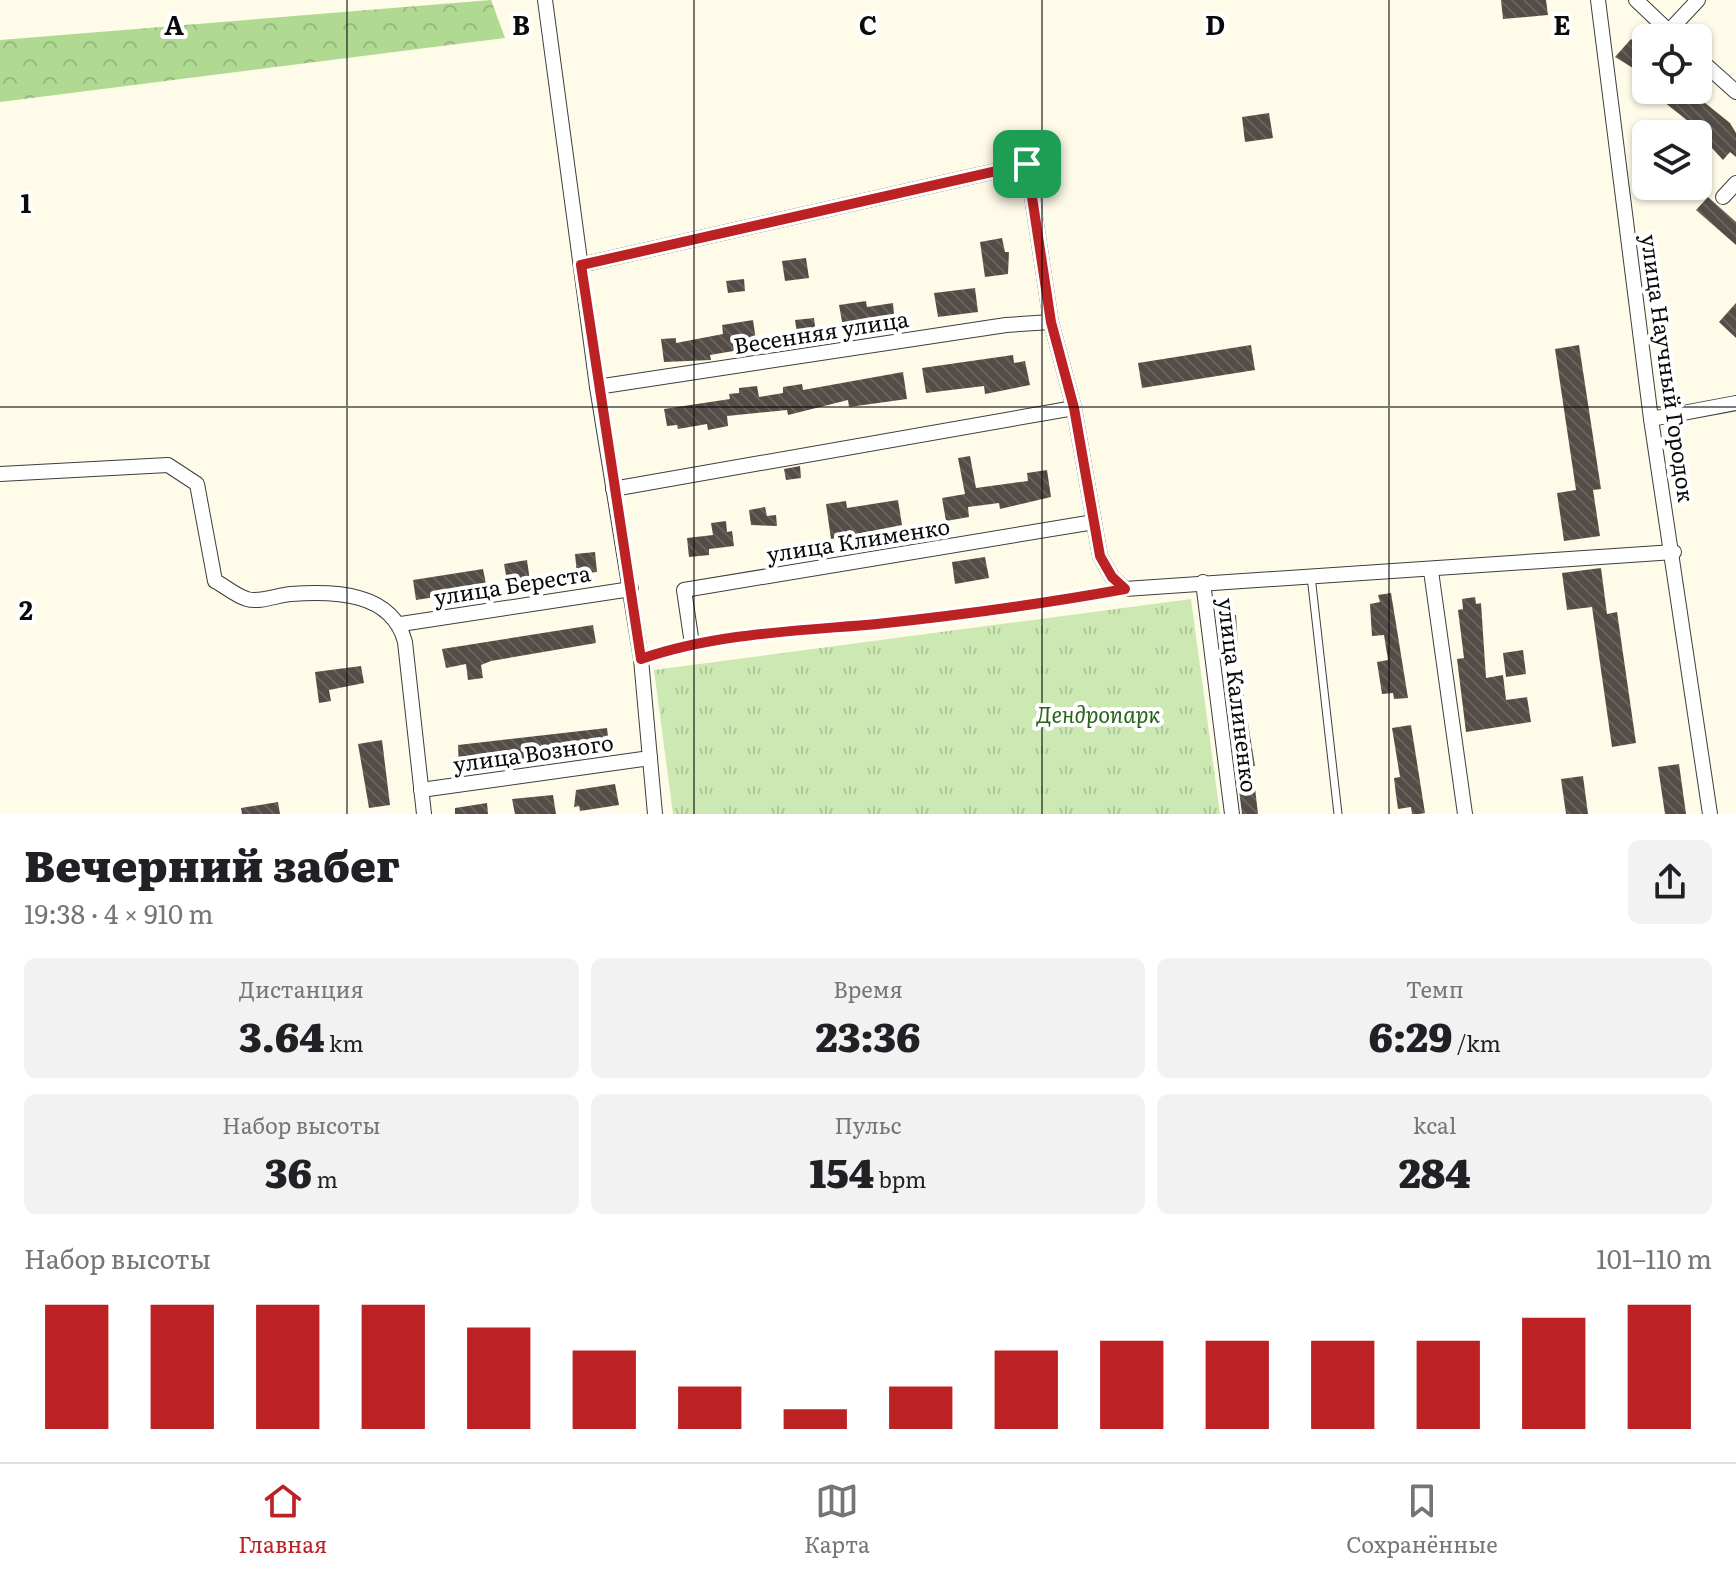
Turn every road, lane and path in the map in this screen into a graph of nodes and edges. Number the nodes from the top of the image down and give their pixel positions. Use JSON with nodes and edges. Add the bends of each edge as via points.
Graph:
{"nodes":[{"id":1,"x":545,"y":0,"type":"edge"},
{"id":2,"x":1598,"y":0,"type":"edge"},
{"id":3,"x":1636,"y":0,"type":"edge"},
{"id":4,"x":1698,"y":0,"type":"edge"},
{"id":5,"x":1661,"y":24,"type":"edge"},
{"id":6,"x":1680,"y":24,"type":"edge"},
{"id":7,"x":1712,"y":71,"type":"edge"},
{"id":8,"x":1736,"y":92,"type":"edge"},
{"id":9,"x":1736,"y":183,"type":"edge"},
{"id":10,"x":1723,"y":197,"type":"dead end"},
{"id":11,"x":581,"y":265,"type":"junction"},
{"id":12,"x":1051,"y":322,"type":"junction"},
{"id":13,"x":597,"y":387,"type":"junction"},
{"id":14,"x":1736,"y":403,"type":"edge"},
{"id":15,"x":1074,"y":408,"type":"junction"},
{"id":16,"x":1651,"y":419,"type":"junction"},
{"id":17,"x":0,"y":474,"type":"edge"},
{"id":18,"x":613,"y":489,"type":"junction"},
{"id":19,"x":1094,"y":522,"type":"junction"},
{"id":20,"x":1674,"y":552,"type":"junction"},
{"id":21,"x":1431,"y":571,"type":"junction"},
{"id":22,"x":1311,"y":576,"type":"junction"},
{"id":23,"x":1203,"y":582,"type":"junction"},
{"id":24,"x":631,"y":589,"type":"junction"},
{"id":25,"x":1125,"y":589,"type":"junction"},
{"id":26,"x":401,"y":624,"type":"junction"},
{"id":27,"x":692,"y":644,"type":"junction"},
{"id":28,"x":641,"y":659,"type":"junction"},
{"id":29,"x":650,"y":758,"type":"junction"},
{"id":30,"x":421,"y":790,"type":"junction"},
{"id":31,"x":424,"y":814,"type":"edge"},
{"id":32,"x":655,"y":814,"type":"edge"},
{"id":33,"x":1232,"y":814,"type":"edge"},
{"id":34,"x":1338,"y":814,"type":"edge"},
{"id":35,"x":1465,"y":814,"type":"edge"},
{"id":36,"x":1710,"y":814,"type":"edge"}],
"edges":[{"from":1,"to":11,"type":"street"},
{"from":2,"to":16,"type":"street","name":"улица Научный Городок"},
{"from":3,"to":5,"type":"street"},
{"from":4,"to":6,"type":"street"},
{"from":7,"to":8,"type":"street"},
{"from":9,"to":10,"type":"street"},
{"from":11,"to":12,"type":"street","via":[[1027,164]]},
{"from":11,"to":13,"type":"street"},
{"from":12,"to":13,"type":"street","name":"Весенняя улица"},
{"from":12,"to":15,"type":"street"},
{"from":13,"to":18,"type":"street"},
{"from":14,"to":16,"type":"street"},
{"from":15,"to":18,"type":"street"},
{"from":15,"to":19,"type":"street"},
{"from":16,"to":20,"type":"street","name":"улица Научный Городок"},
{"from":17,"to":26,"type":"street","via":[[168,465],[197,484],[215,581],[249,600],[331,594],[365,600],[388,610]]},
{"from":18,"to":24,"type":"street"},
{"from":19,"to":25,"type":"street","via":[[1100,556]]},
{"from":19,"to":27,"type":"street","name":"улица Клименко","via":[[684,590]]},
{"from":20,"to":21,"type":"street"},
{"from":20,"to":36,"type":"street","name":"улица Научный Городок"},
{"from":21,"to":22,"type":"street"},
{"from":21,"to":35,"type":"street"},
{"from":22,"to":23,"type":"street"},
{"from":22,"to":34,"type":"lane"},
{"from":23,"to":25,"type":"street"},
{"from":23,"to":33,"type":"street","name":"улица Калиненко"},
{"from":24,"to":26,"type":"street","name":"улица Береста"},
{"from":24,"to":28,"type":"street"},
{"from":25,"to":27,"type":"lane","via":[[1006,611]]},
{"from":26,"to":30,"type":"street"},
{"from":27,"to":28,"type":"lane"},
{"from":28,"to":29,"type":"street"},
{"from":29,"to":30,"type":"street","name":"улица Возного"},
{"from":29,"to":32,"type":"street"},
{"from":30,"to":31,"type":"street"}]}
